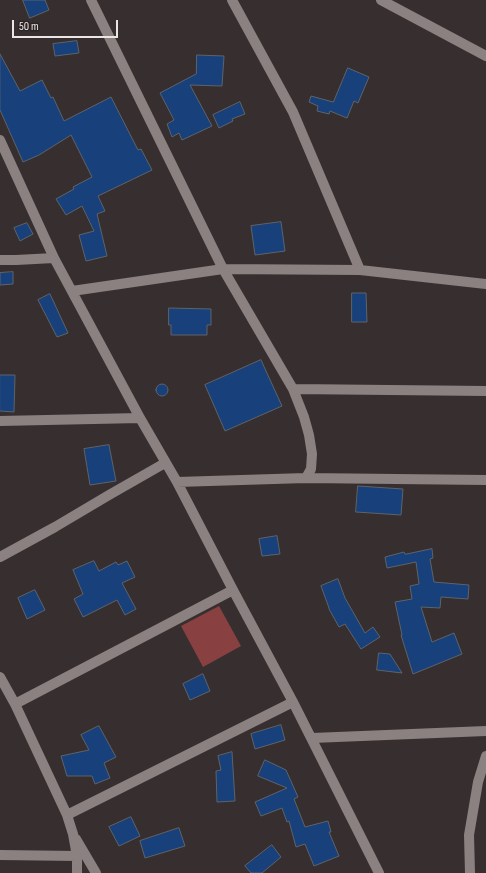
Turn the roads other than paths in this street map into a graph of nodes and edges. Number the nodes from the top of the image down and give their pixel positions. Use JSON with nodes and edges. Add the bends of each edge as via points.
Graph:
{"nodes":[{"id":1,"x":91,"y":0,"type":"edge"},
{"id":2,"x":232,"y":0,"type":"edge"},
{"id":3,"x":381,"y":0,"type":"edge"},
{"id":4,"x":485,"y":52,"type":"edge"},
{"id":5,"x":0,"y":140,"type":"edge"},
{"id":6,"x":54,"y":258,"type":"junction"},
{"id":7,"x":0,"y":260,"type":"edge"},
{"id":8,"x":223,"y":269,"type":"junction"},
{"id":9,"x":360,"y":270,"type":"junction"},
{"id":10,"x":486,"y":284,"type":"edge"},
{"id":11,"x":72,"y":291,"type":"junction"},
{"id":12,"x":293,"y":388,"type":"junction"},
{"id":13,"x":486,"y":391,"type":"edge"},
{"id":14,"x":140,"y":418,"type":"junction"},
{"id":15,"x":0,"y":421,"type":"edge"},
{"id":16,"x":165,"y":464,"type":"junction"},
{"id":17,"x":306,"y":478,"type":"junction"},
{"id":18,"x":486,"y":480,"type":"edge"},
{"id":19,"x":177,"y":482,"type":"junction"},
{"id":20,"x":0,"y":557,"type":"edge"},
{"id":21,"x":233,"y":590,"type":"junction"},
{"id":22,"x":0,"y":676,"type":"edge"},
{"id":23,"x":293,"y":702,"type":"junction"},
{"id":24,"x":15,"y":704,"type":"junction"},
{"id":25,"x":486,"y":731,"type":"edge"},
{"id":26,"x":312,"y":738,"type":"junction"},
{"id":27,"x":486,"y":756,"type":"edge"},
{"id":28,"x":67,"y":815,"type":"junction"},
{"id":29,"x":73,"y":834,"type":"junction"},
{"id":30,"x":0,"y":855,"type":"edge"},
{"id":31,"x":77,"y":856,"type":"junction"},
{"id":32,"x":77,"y":873,"type":"edge"},
{"id":33,"x":96,"y":873,"type":"edge"},
{"id":34,"x":379,"y":873,"type":"edge"},
{"id":35,"x":470,"y":873,"type":"edge"}],
"edges":[{"from":1,"to":8,"type":"street"},
{"from":2,"to":9,"type":"street","via":[[294,112]]},
{"from":3,"to":4,"type":"street"},
{"from":5,"to":6,"type":"street"},
{"from":6,"to":7,"type":"street"},
{"from":6,"to":11,"type":"street"},
{"from":8,"to":9,"type":"street"},
{"from":8,"to":11,"type":"street"},
{"from":8,"to":12,"type":"street"},
{"from":9,"to":10,"type":"street"},
{"from":11,"to":14,"type":"street"},
{"from":12,"to":13,"type":"street"},
{"from":12,"to":17,"type":"street","via":[[304,417],[312,454],[311,469]]},
{"from":14,"to":15,"type":"street"},
{"from":14,"to":16,"type":"street"},
{"from":16,"to":19,"type":"street"},
{"from":16,"to":20,"type":"street"},
{"from":17,"to":18,"type":"street"},
{"from":17,"to":19,"type":"street"},
{"from":19,"to":21,"type":"street"},
{"from":21,"to":23,"type":"street"},
{"from":21,"to":24,"type":"street"},
{"from":22,"to":24,"type":"street"},
{"from":23,"to":26,"type":"street"},
{"from":23,"to":28,"type":"street"},
{"from":24,"to":28,"type":"street"},
{"from":25,"to":26,"type":"street"},
{"from":26,"to":34,"type":"street"},
{"from":27,"to":35,"type":"street","via":[[478,782],[469,835]]},
{"from":28,"to":29,"type":"street"},
{"from":29,"to":31,"type":"street"},
{"from":29,"to":33,"type":"street"},
{"from":30,"to":31,"type":"street"},
{"from":31,"to":32,"type":"street"}]}
